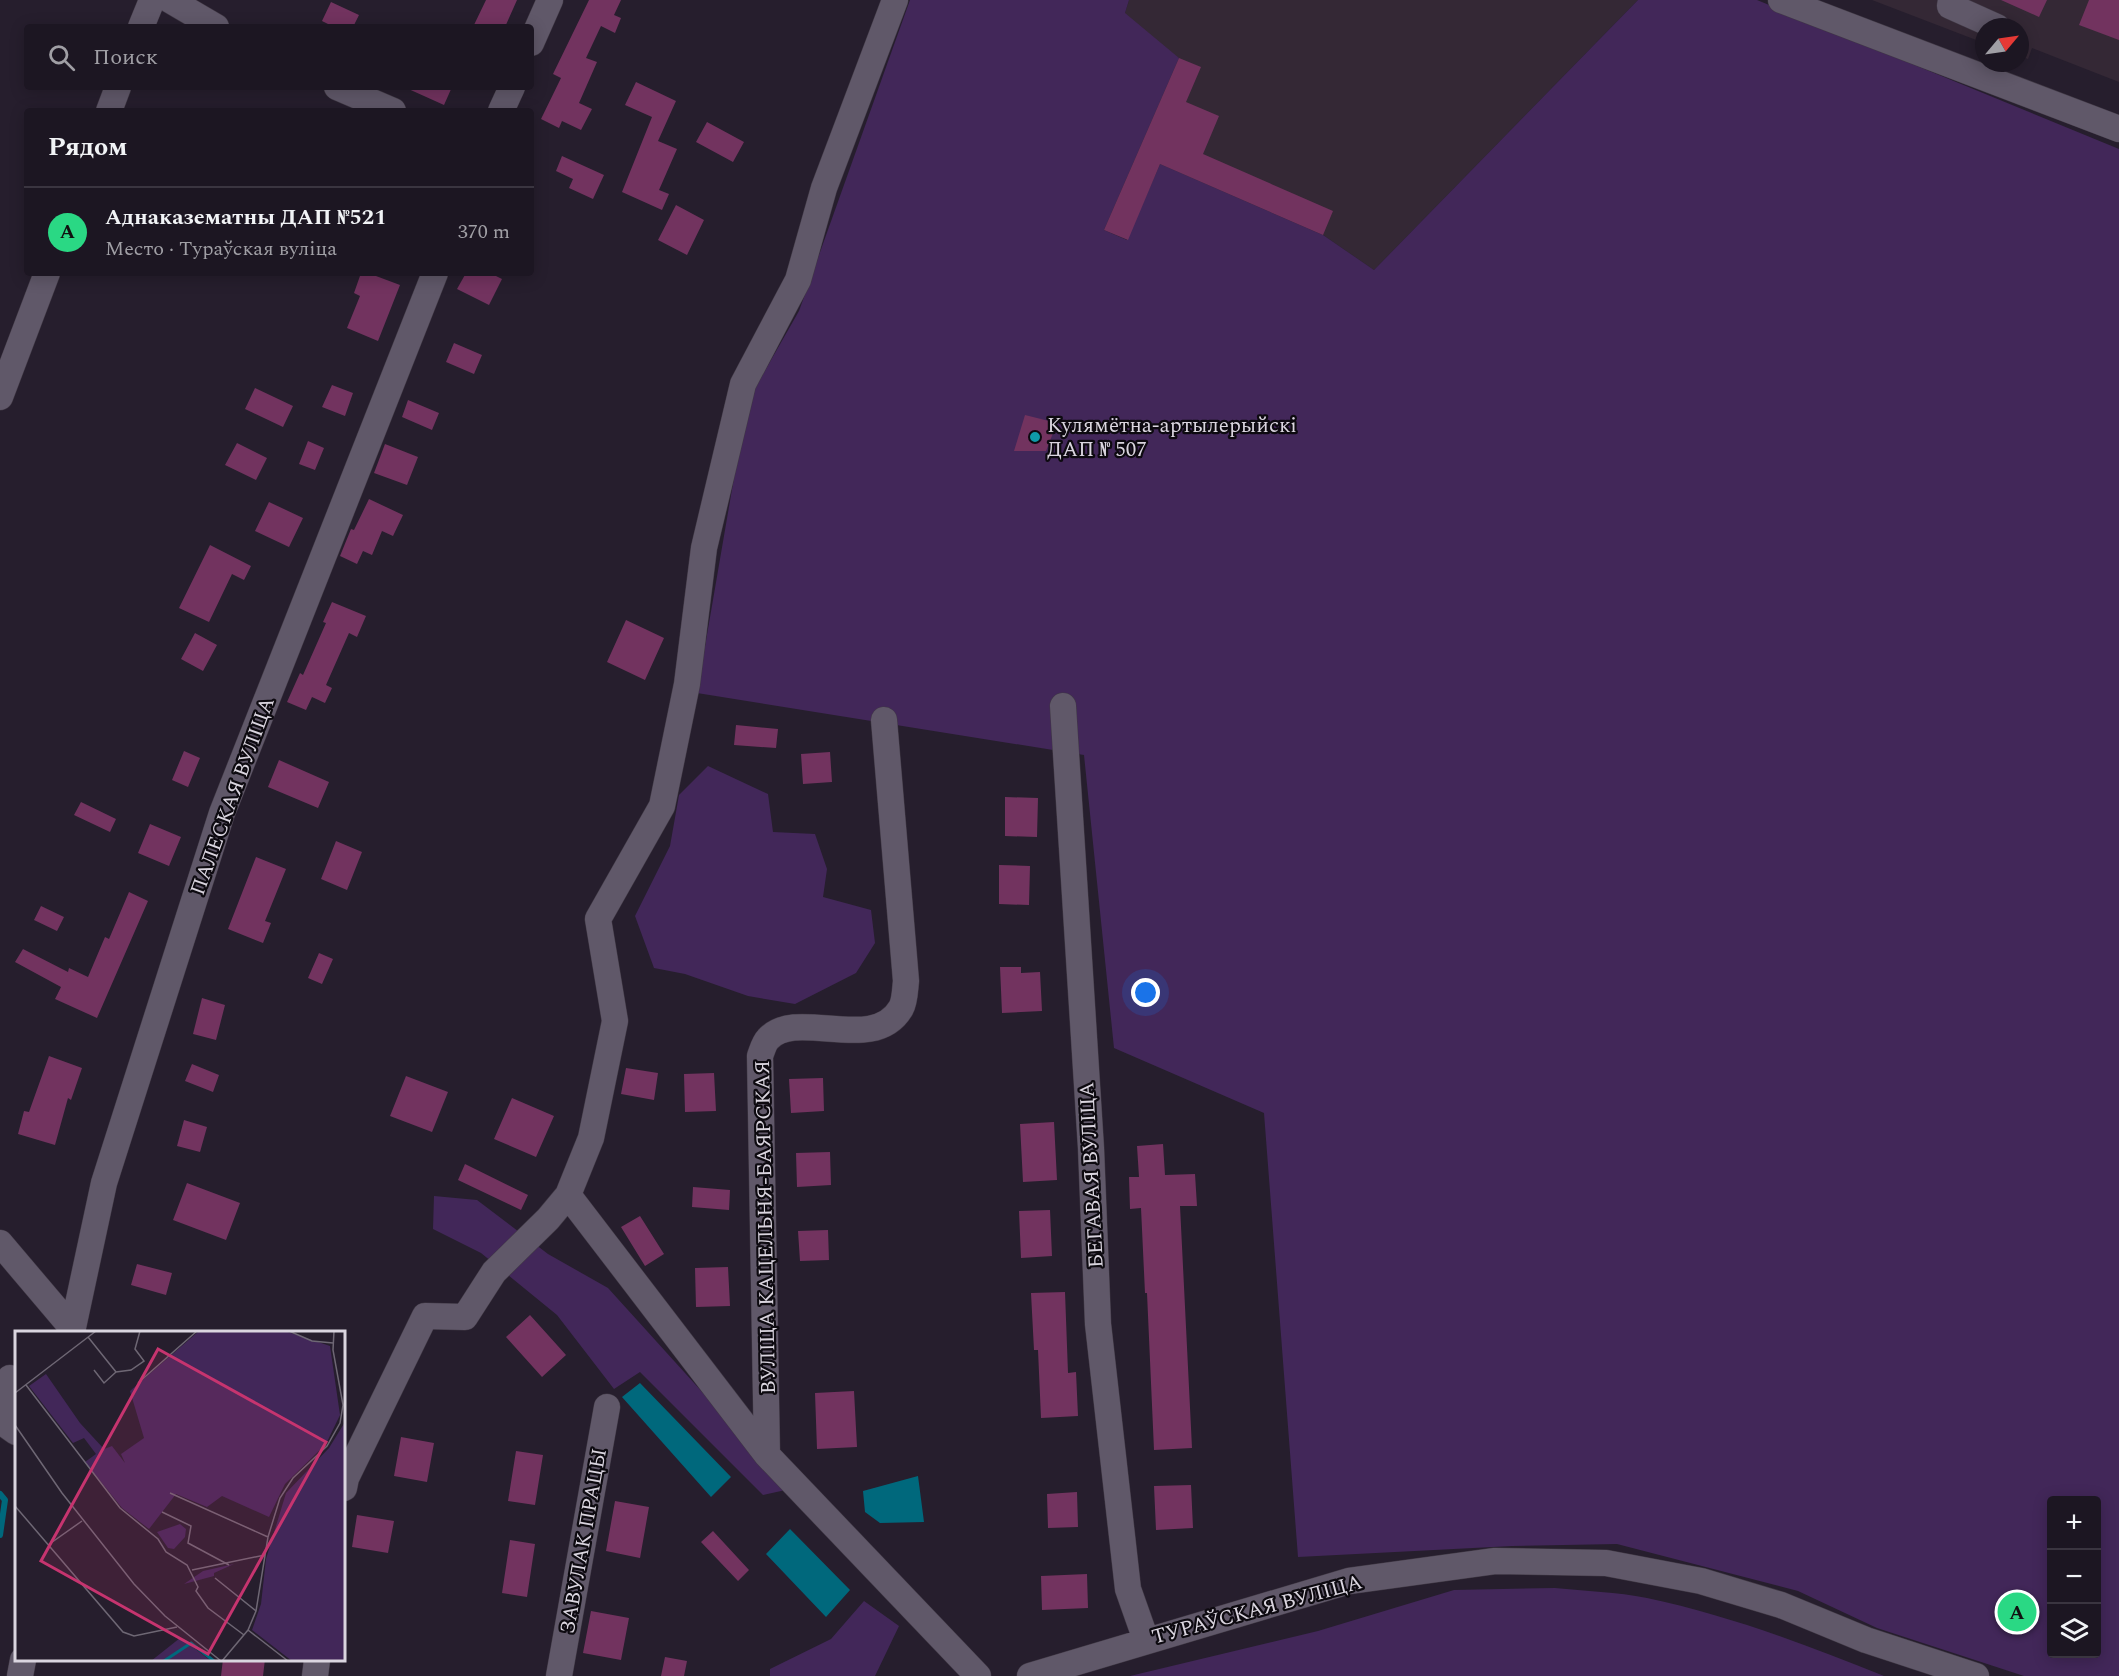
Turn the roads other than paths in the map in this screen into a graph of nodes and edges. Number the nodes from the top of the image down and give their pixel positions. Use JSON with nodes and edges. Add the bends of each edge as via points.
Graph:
{"nodes":[{"id":1,"x":152,"y":0,"type":"edge"},
{"id":2,"x":170,"y":0,"type":"edge"},
{"id":3,"x":550,"y":0,"type":"edge"},
{"id":4,"x":895,"y":0,"type":"edge"},
{"id":5,"x":1781,"y":0,"type":"edge"},
{"id":6,"x":1951,"y":0,"type":"edge"},
{"id":7,"x":1977,"y":18,"type":"edge"},
{"id":8,"x":142,"y":24,"type":"edge"},
{"id":9,"x":211,"y":24,"type":"edge"},
{"id":10,"x":534,"y":36,"type":"edge"},
{"id":11,"x":117,"y":90,"type":"edge"},
{"id":12,"x":344,"y":90,"type":"edge"},
{"id":13,"x":511,"y":90,"type":"edge"},
{"id":14,"x":110,"y":108,"type":"edge"},
{"id":15,"x":386,"y":108,"type":"edge"},
{"id":16,"x":502,"y":108,"type":"edge"},
{"id":17,"x":2119,"y":129,"type":"edge"},
{"id":18,"x":46,"y":276,"type":"edge"},
{"id":19,"x":434,"y":276,"type":"edge"},
{"id":20,"x":0,"y":397,"type":"edge"},
{"id":21,"x":1063,"y":706,"type":"dead end"},
{"id":22,"x":884,"y":720,"type":"dead end"},
{"id":23,"x":568,"y":1195,"type":"junction"},
{"id":24,"x":0,"y":1243,"type":"edge"},
{"id":25,"x":73,"y":1331,"type":"edge"},
{"id":26,"x":10,"y":1378,"type":"dead end"},
{"id":27,"x":607,"y":1407,"type":"dead end"},
{"id":28,"x":15,"y":1431,"type":"edge"},
{"id":29,"x":767,"y":1455,"type":"junction"},
{"id":30,"x":345,"y":1483,"type":"edge"},
{"id":31,"x":1146,"y":1640,"type":"junction"},
{"id":32,"x":23,"y":1661,"type":"edge"},
{"id":33,"x":317,"y":1661,"type":"edge"},
{"id":34,"x":20,"y":1676,"type":"edge"},
{"id":35,"x":315,"y":1676,"type":"edge"},
{"id":36,"x":559,"y":1676,"type":"edge"},
{"id":37,"x":978,"y":1676,"type":"edge"},
{"id":38,"x":1029,"y":1676,"type":"edge"},
{"id":39,"x":1976,"y":1676,"type":"edge"}],
"edges":[{"from":1,"to":8,"type":"street"},
{"from":2,"to":9,"type":"street"},
{"from":3,"to":10,"type":"street"},
{"from":4,"to":23,"type":"street","via":[[824,188],[798,280],[743,384],[704,548],[687,684],[662,806],[598,919],[615,1020],[591,1138]]},
{"from":5,"to":17,"type":"street"},
{"from":6,"to":7,"type":"street","via":[[1950,6]]},
{"from":11,"to":14,"type":"street"},
{"from":12,"to":15,"type":"street"},
{"from":13,"to":16,"type":"street"},
{"from":18,"to":20,"type":"street"},
{"from":19,"to":25,"type":"street","name":"ПАЛЕСКАЯ ВУЛІЦА","via":[[222,813],[104,1183]]},
{"from":21,"to":31,"type":"street","name":"БЕГАВАЯ ВУЛІЦА","via":[[1098,1323],[1128,1589]]},
{"from":22,"to":29,"type":"street","name":"ВУЛІЦА КАЦЕЛЬНЯ-БАЯРСКАЯ","via":[[906,981],[902,1008],[889,1021],[869,1030],[785,1028],[768,1039],[760,1056]]},
{"from":23,"to":29,"type":"street"},
{"from":23,"to":30,"type":"street","via":[[494,1272],[465,1317],[425,1317]]},
{"from":24,"to":25,"type":"street"},
{"from":26,"to":28,"type":"street","via":[[2,1422]]},
{"from":27,"to":36,"type":"street","name":"ЗАВУЛАК ПРАЦЫ"},
{"from":29,"to":37,"type":"street"},
{"from":31,"to":38,"type":"street","name":"ТУРАЎСКАЯ ВУЛІЦА"},
{"from":31,"to":39,"type":"street","name":"ТУРАЎСКАЯ ВУЛІЦА","via":[[1349,1581],[1495,1562],[1606,1563],[1701,1581],[1781,1605],[1866,1640]]},
{"from":32,"to":34,"type":"street"},
{"from":33,"to":35,"type":"street"}]}
